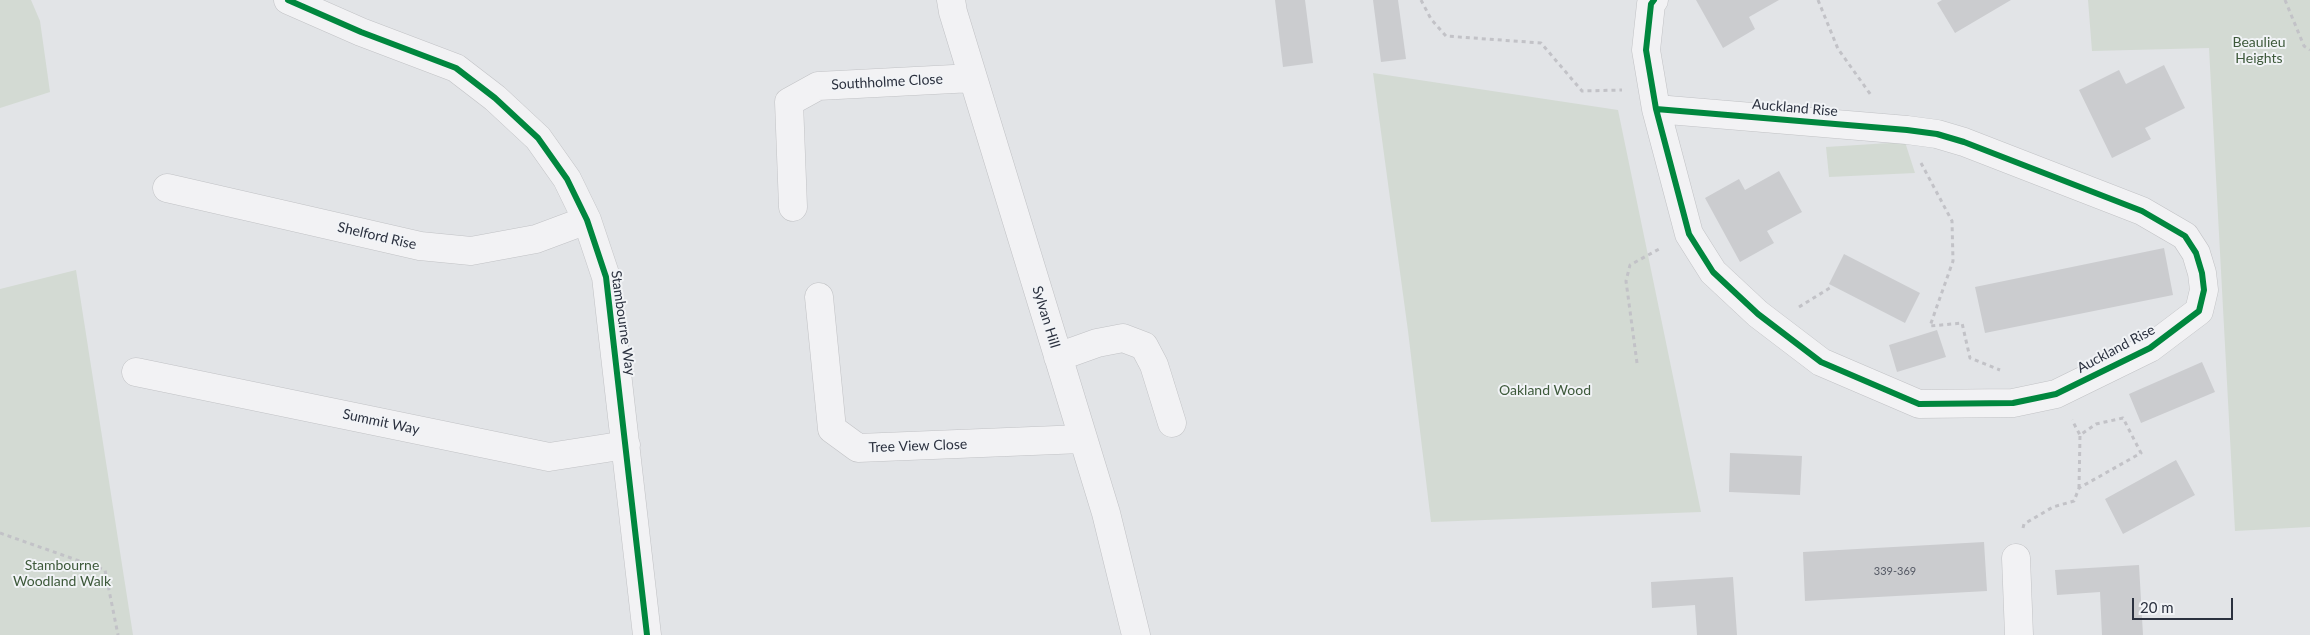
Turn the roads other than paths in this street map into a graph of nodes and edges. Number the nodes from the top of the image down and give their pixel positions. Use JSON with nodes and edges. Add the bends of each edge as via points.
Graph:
{"nodes":[{"id":1,"x":288,"y":0,"type":"edge"},
{"id":2,"x":951,"y":0,"type":"edge"},
{"id":3,"x":1654,"y":0,"type":"edge"},
{"id":4,"x":973,"y":78,"type":"junction"},
{"id":5,"x":1655,"y":100,"type":"junction"},
{"id":6,"x":167,"y":188,"type":"dead end"},
{"id":7,"x":793,"y":207,"type":"dead end"},
{"id":8,"x":587,"y":220,"type":"junction"},
{"id":9,"x":819,"y":298,"type":"dead end"},
{"id":10,"x":1058,"y":357,"type":"junction"},
{"id":11,"x":136,"y":372,"type":"dead end"},
{"id":12,"x":1172,"y":423,"type":"dead end"},
{"id":13,"x":1082,"y":439,"type":"junction"},
{"id":14,"x":626,"y":445,"type":"junction"},
{"id":15,"x":2016,"y":558,"type":"road end"},
{"id":16,"x":647,"y":635,"type":"edge"},
{"id":17,"x":1136,"y":635,"type":"edge"},
{"id":18,"x":2019,"y":635,"type":"edge"}],
"edges":[{"from":1,"to":8,"type":"street","name":"Stambourne Way","via":[[456,68],[495,98],[538,138],[567,179]]},
{"from":2,"to":4,"type":"street","name":"Sylvan Hill"},
{"from":3,"to":5,"type":"street","name":"Auckland Rise","via":[[1646,50]]},
{"from":4,"to":7,"type":"street","name":"Southholme Close","via":[[818,86],[789,102]]},
{"from":4,"to":10,"type":"street","name":"Sylvan Hill"},
{"from":5,"to":5,"type":"street","name":"Auckland Rise","via":[[1937,134],[2142,211],[2185,236],[2196,253],[2204,290],[2199,311],[2150,348],[2056,394],[2013,403],[1919,404],[1821,362],[1758,314],[1714,272],[1689,234]]},
{"from":6,"to":8,"type":"street","name":"Shelford Rise","via":[[420,246],[471,251],[536,239]]},
{"from":8,"to":14,"type":"street","name":"Stambourne Way","via":[[606,277]]},
{"from":9,"to":13,"type":"street","name":"Tree View Close","via":[[832,429],[858,448]]},
{"from":10,"to":12,"type":"street","via":[[1097,342],[1123,338],[1144,346],[1154,365]]},
{"from":10,"to":13,"type":"street","name":"Sylvan Hill"},
{"from":11,"to":14,"type":"street","name":"Summit Way","via":[[549,456]]},
{"from":13,"to":17,"type":"street","name":"Sylvan Hill","via":[[1106,513]]},
{"from":14,"to":16,"type":"street","name":"Stambourne Way"},
{"from":15,"to":18,"type":"street"}]}
